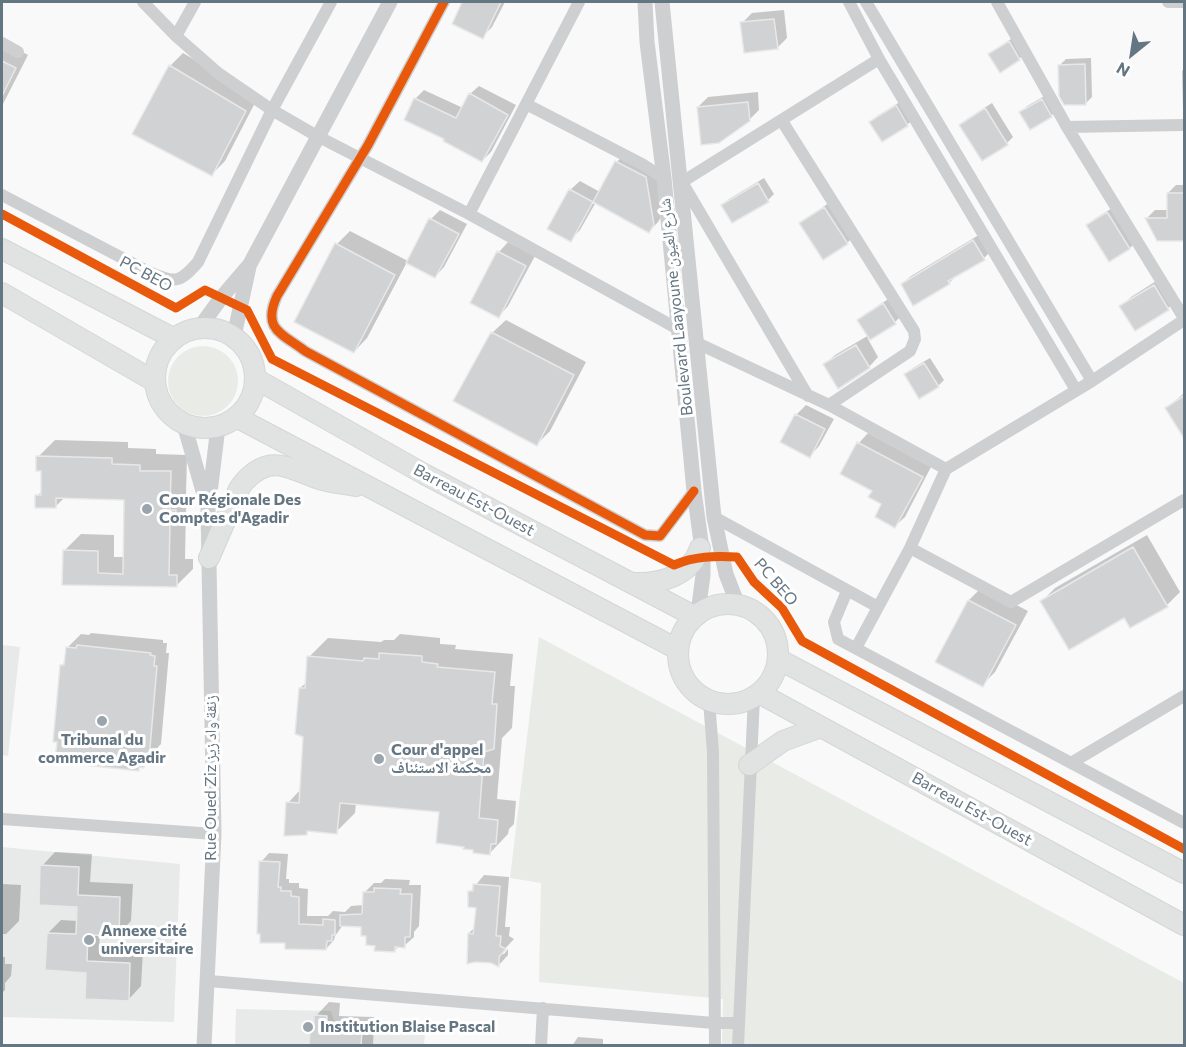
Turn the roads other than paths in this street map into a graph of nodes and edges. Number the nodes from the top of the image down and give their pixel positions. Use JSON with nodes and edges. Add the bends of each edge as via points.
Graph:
{"nodes":[{"id":1,"x":143,"y":2,"type":"edge"},
{"id":2,"x":195,"y":2,"type":"edge"},
{"id":3,"x":331,"y":2,"type":"edge"},
{"id":4,"x":390,"y":2,"type":"edge"},
{"id":5,"x":444,"y":2,"type":"edge"},
{"id":6,"x":579,"y":2,"type":"edge"},
{"id":7,"x":644,"y":2,"type":"edge"},
{"id":8,"x":662,"y":2,"type":"edge"},
{"id":9,"x":849,"y":2,"type":"edge"},
{"id":10,"x":866,"y":2,"type":"edge"},
{"id":11,"x":997,"y":2,"type":"edge"},
{"id":12,"x":1168,"y":2,"type":"edge"},
{"id":13,"x":1185,"y":2,"type":"edge"},
{"id":14,"x":176,"y":36,"type":"junction"},
{"id":15,"x":2,"y":43,"type":"edge"},
{"id":16,"x":18,"y":52,"type":"dead end"},
{"id":17,"x":879,"y":59,"type":"junction"},
{"id":18,"x":526,"y":104,"type":"junction"},
{"id":19,"x":272,"y":110,"type":"junction"},
{"id":20,"x":782,"y":121,"type":"junction"},
{"id":21,"x":1185,"y":125,"type":"edge"},
{"id":22,"x":1067,"y":127,"type":"junction"},
{"id":23,"x":317,"y":136,"type":"junction"},
{"id":24,"x":360,"y":158,"type":"junction"},
{"id":25,"x":664,"y":178,"type":"junction"},
{"id":26,"x":682,"y":182,"type":"junction"},
{"id":27,"x":2,"y":195,"type":"edge"},
{"id":28,"x":469,"y":214,"type":"junction"},
{"id":29,"x":2,"y":249,"type":"edge"},
{"id":30,"x":250,"y":264,"type":"junction"},
{"id":31,"x":2,"y":293,"type":"edge"},
{"id":32,"x":1185,"y":319,"type":"edge"},
{"id":33,"x":200,"y":327,"type":"junction"},
{"id":34,"x":678,"y":329,"type":"junction"},
{"id":35,"x":234,"y":336,"type":"junction"},
{"id":36,"x":173,"y":338,"type":"junction"},
{"id":37,"x":697,"y":343,"type":"junction"},
{"id":38,"x":256,"y":379,"type":"junction"},
{"id":39,"x":154,"y":381,"type":"junction"},
{"id":40,"x":1092,"y":381,"type":"junction"},
{"id":41,"x":1076,"y":390,"type":"junction"},
{"id":42,"x":808,"y":396,"type":"junction"},
{"id":43,"x":829,"y":405,"type":"junction"},
{"id":44,"x":236,"y":417,"type":"junction"},
{"id":45,"x":184,"y":424,"type":"junction"},
{"id":46,"x":218,"y":427,"type":"junction"},
{"id":47,"x":946,"y":469,"type":"junction"},
{"id":48,"x":372,"y":488,"type":"junction"},
{"id":49,"x":694,"y":491,"type":"junction"},
{"id":50,"x":1185,"y":500,"type":"edge"},
{"id":51,"x":208,"y":509,"type":"junction"},
{"id":52,"x":714,"y":517,"type":"junction"},
{"id":53,"x":700,"y":548,"type":"junction"},
{"id":54,"x":910,"y":548,"type":"junction"},
{"id":55,"x":208,"y":558,"type":"junction"},
{"id":56,"x":633,"y":583,"type":"junction"},
{"id":57,"x":847,"y":591,"type":"junction"},
{"id":58,"x":738,"y":604,"type":"junction"},
{"id":59,"x":878,"y":607,"type":"junction"},
{"id":60,"x":696,"y":614,"type":"junction"},
{"id":61,"x":856,"y":648,"type":"junction"},
{"id":62,"x":677,"y":649,"type":"junction"},
{"id":63,"x":778,"y":659,"type":"junction"},
{"id":64,"x":757,"y":695,"type":"junction"},
{"id":65,"x":1185,"y":696,"type":"edge"},
{"id":66,"x":710,"y":701,"type":"junction"},
{"id":67,"x":821,"y":727,"type":"junction"},
{"id":68,"x":1071,"y":763,"type":"junction"},
{"id":69,"x":749,"y":765,"type":"junction"},
{"id":70,"x":2,"y":819,"type":"edge"},
{"id":71,"x":1185,"y":823,"type":"edge"},
{"id":72,"x":214,"y":834,"type":"junction"},
{"id":73,"x":1185,"y":873,"type":"edge"},
{"id":74,"x":1185,"y":925,"type":"edge"},
{"id":75,"x":209,"y":981,"type":"junction"},
{"id":76,"x":543,"y":1008,"type":"junction"},
{"id":77,"x":714,"y":1023,"type":"junction"},
{"id":78,"x":738,"y":1023,"type":"junction"},
{"id":79,"x":204,"y":1046,"type":"edge"},
{"id":80,"x":541,"y":1046,"type":"edge"},
{"id":81,"x":715,"y":1046,"type":"edge"},
{"id":82,"x":738,"y":1046,"type":"edge"}],
"edges":[{"from":1,"to":14,"type":"street"},
{"from":2,"to":14,"type":"street"},
{"from":3,"to":19,"type":"street"},
{"from":4,"to":23,"type":"street"},
{"from":5,"to":24,"type":"street"},
{"from":6,"to":18,"type":"street"},
{"from":7,"to":25,"type":"street","name":"Boulevard Laayoune شارع العيون"},
{"from":8,"to":26,"type":"street","name":"Boulevard Laayoune شارع العيون"},
{"from":9,"to":17,"type":"street"},
{"from":10,"to":40,"type":"street"},
{"from":11,"to":22,"type":"street"},
{"from":12,"to":13,"type":"street"},
{"from":14,"to":19,"type":"street","via":[[218,73]]},
{"from":15,"to":16,"type":"street"},
{"from":17,"to":20,"type":"street"},
{"from":17,"to":41,"type":"street"},
{"from":18,"to":25,"type":"street"},
{"from":18,"to":28,"type":"street"},
{"from":19,"to":23,"type":"street"},
{"from":19,"to":27,"type":"street","via":[[198,262],[176,281],[149,272]]},
{"from":20,"to":26,"type":"street"},
{"from":20,"to":43,"type":"street","via":[[914,331],[910,351]]},
{"from":21,"to":22,"type":"street"},
{"from":22,"to":32,"type":"street"},
{"from":23,"to":24,"type":"street"},
{"from":23,"to":30,"type":"street"},
{"from":24,"to":28,"type":"street"},
{"from":24,"to":49,"type":"street","via":[[277,296],[270,315],[276,330],[305,351],[645,535],[660,536]]},
{"from":25,"to":34,"type":"street","name":"Boulevard Laayoune شارع العيون"},
{"from":26,"to":37,"type":"street","name":"Boulevard Laayoune شارع العيون"},
{"from":26,"to":42,"type":"street"},
{"from":28,"to":34,"type":"street"},
{"from":29,"to":36,"type":"main road"},
{"from":30,"to":33,"type":"street"},
{"from":30,"to":35,"type":"street"},
{"from":31,"to":39,"type":"main road"},
{"from":32,"to":40,"type":"street"},
{"from":33,"to":35,"type":"main road"},
{"from":33,"to":36,"type":"main road"},
{"from":34,"to":49,"type":"street","name":"Boulevard Laayoune شارع العيون"},
{"from":35,"to":38,"type":"main road","via":[[246,348]]},
{"from":36,"to":39,"type":"main road","via":[[162,350]]},
{"from":37,"to":42,"type":"street"},
{"from":37,"to":52,"type":"street","name":"Boulevard Laayoune شارع العيون"},
{"from":38,"to":44,"type":"main road","via":[[250,400]]},
{"from":38,"to":56,"type":"main road","name":"Barreau Est-Ouest","via":[[424,474]]},
{"from":39,"to":45,"type":"main road","via":[[162,405]]},
{"from":40,"to":41,"type":"street"},
{"from":41,"to":47,"type":"street"},
{"from":42,"to":43,"type":"street"},
{"from":43,"to":47,"type":"street"},
{"from":44,"to":46,"type":"main road"},
{"from":44,"to":48,"type":"main road"},
{"from":45,"to":46,"type":"main road"},
{"from":45,"to":51,"type":"street","name":"Rue Oued Ziz زنقة واد زيز"},
{"from":46,"to":51,"type":"street","name":"Rue Oued Ziz زنقة واد زيز"},
{"from":47,"to":54,"type":"street"},
{"from":48,"to":55,"type":"main road","via":[[269,466],[244,481]]},
{"from":48,"to":62,"type":"main road"},
{"from":49,"to":53,"type":"street","name":"Boulevard Laayoune شارع العيون"},
{"from":50,"to":54,"type":"street","via":[[1011,602]]},
{"from":51,"to":55,"type":"street","name":"Rue Oued Ziz زنقة واد زيز"},
{"from":52,"to":57,"type":"street"},
{"from":52,"to":58,"type":"street","name":"Boulevard Laayoune شارع العيون","via":[[726,574]]},
{"from":53,"to":56,"type":"main road","via":[[698,557],[675,576],[648,584]]},
{"from":53,"to":60,"type":"street","name":"Boulevard Laayoune شارع العيون","via":[[703,575]]},
{"from":54,"to":59,"type":"street"},
{"from":55,"to":72,"type":"street","name":"Rue Oued Ziz زنقة واد زيز"},
{"from":56,"to":60,"type":"main road","name":"Barreau Est-Ouest"},
{"from":57,"to":59,"type":"street"},
{"from":57,"to":61,"type":"street","via":[[834,626],[838,639]]},
{"from":58,"to":60,"type":"main road","via":[[710,606]]},
{"from":58,"to":63,"type":"main road","via":[[764,619],[775,638]]},
{"from":59,"to":61,"type":"street"},
{"from":60,"to":62,"type":"main road","via":[[686,625]]},
{"from":61,"to":68,"type":"street"},
{"from":62,"to":66,"type":"main road","via":[[688,686]]},
{"from":63,"to":64,"type":"main road","via":[[772,678]]},
{"from":63,"to":73,"type":"main road"},
{"from":64,"to":66,"type":"main road","via":[[739,703]]},
{"from":64,"to":67,"type":"main road","name":"Barreau Est-Ouest"},
{"from":64,"to":69,"type":"street"},
{"from":65,"to":68,"type":"street"},
{"from":66,"to":77,"type":"street"},
{"from":67,"to":69,"type":"main road","via":[[783,741]]},
{"from":67,"to":74,"type":"main road","name":"Barreau Est-Ouest"},
{"from":68,"to":71,"type":"street"},
{"from":69,"to":78,"type":"street"},
{"from":70,"to":72,"type":"street"},
{"from":72,"to":75,"type":"street","name":"Rue Oued Ziz زنقة واد زيز"},
{"from":75,"to":76,"type":"street"},
{"from":75,"to":79,"type":"street","name":"Rue Oued Ziz زنقة واد زيز"},
{"from":76,"to":77,"type":"street"},
{"from":76,"to":80,"type":"street"},
{"from":77,"to":78,"type":"street"},
{"from":77,"to":81,"type":"street"},
{"from":78,"to":82,"type":"street"}]}
